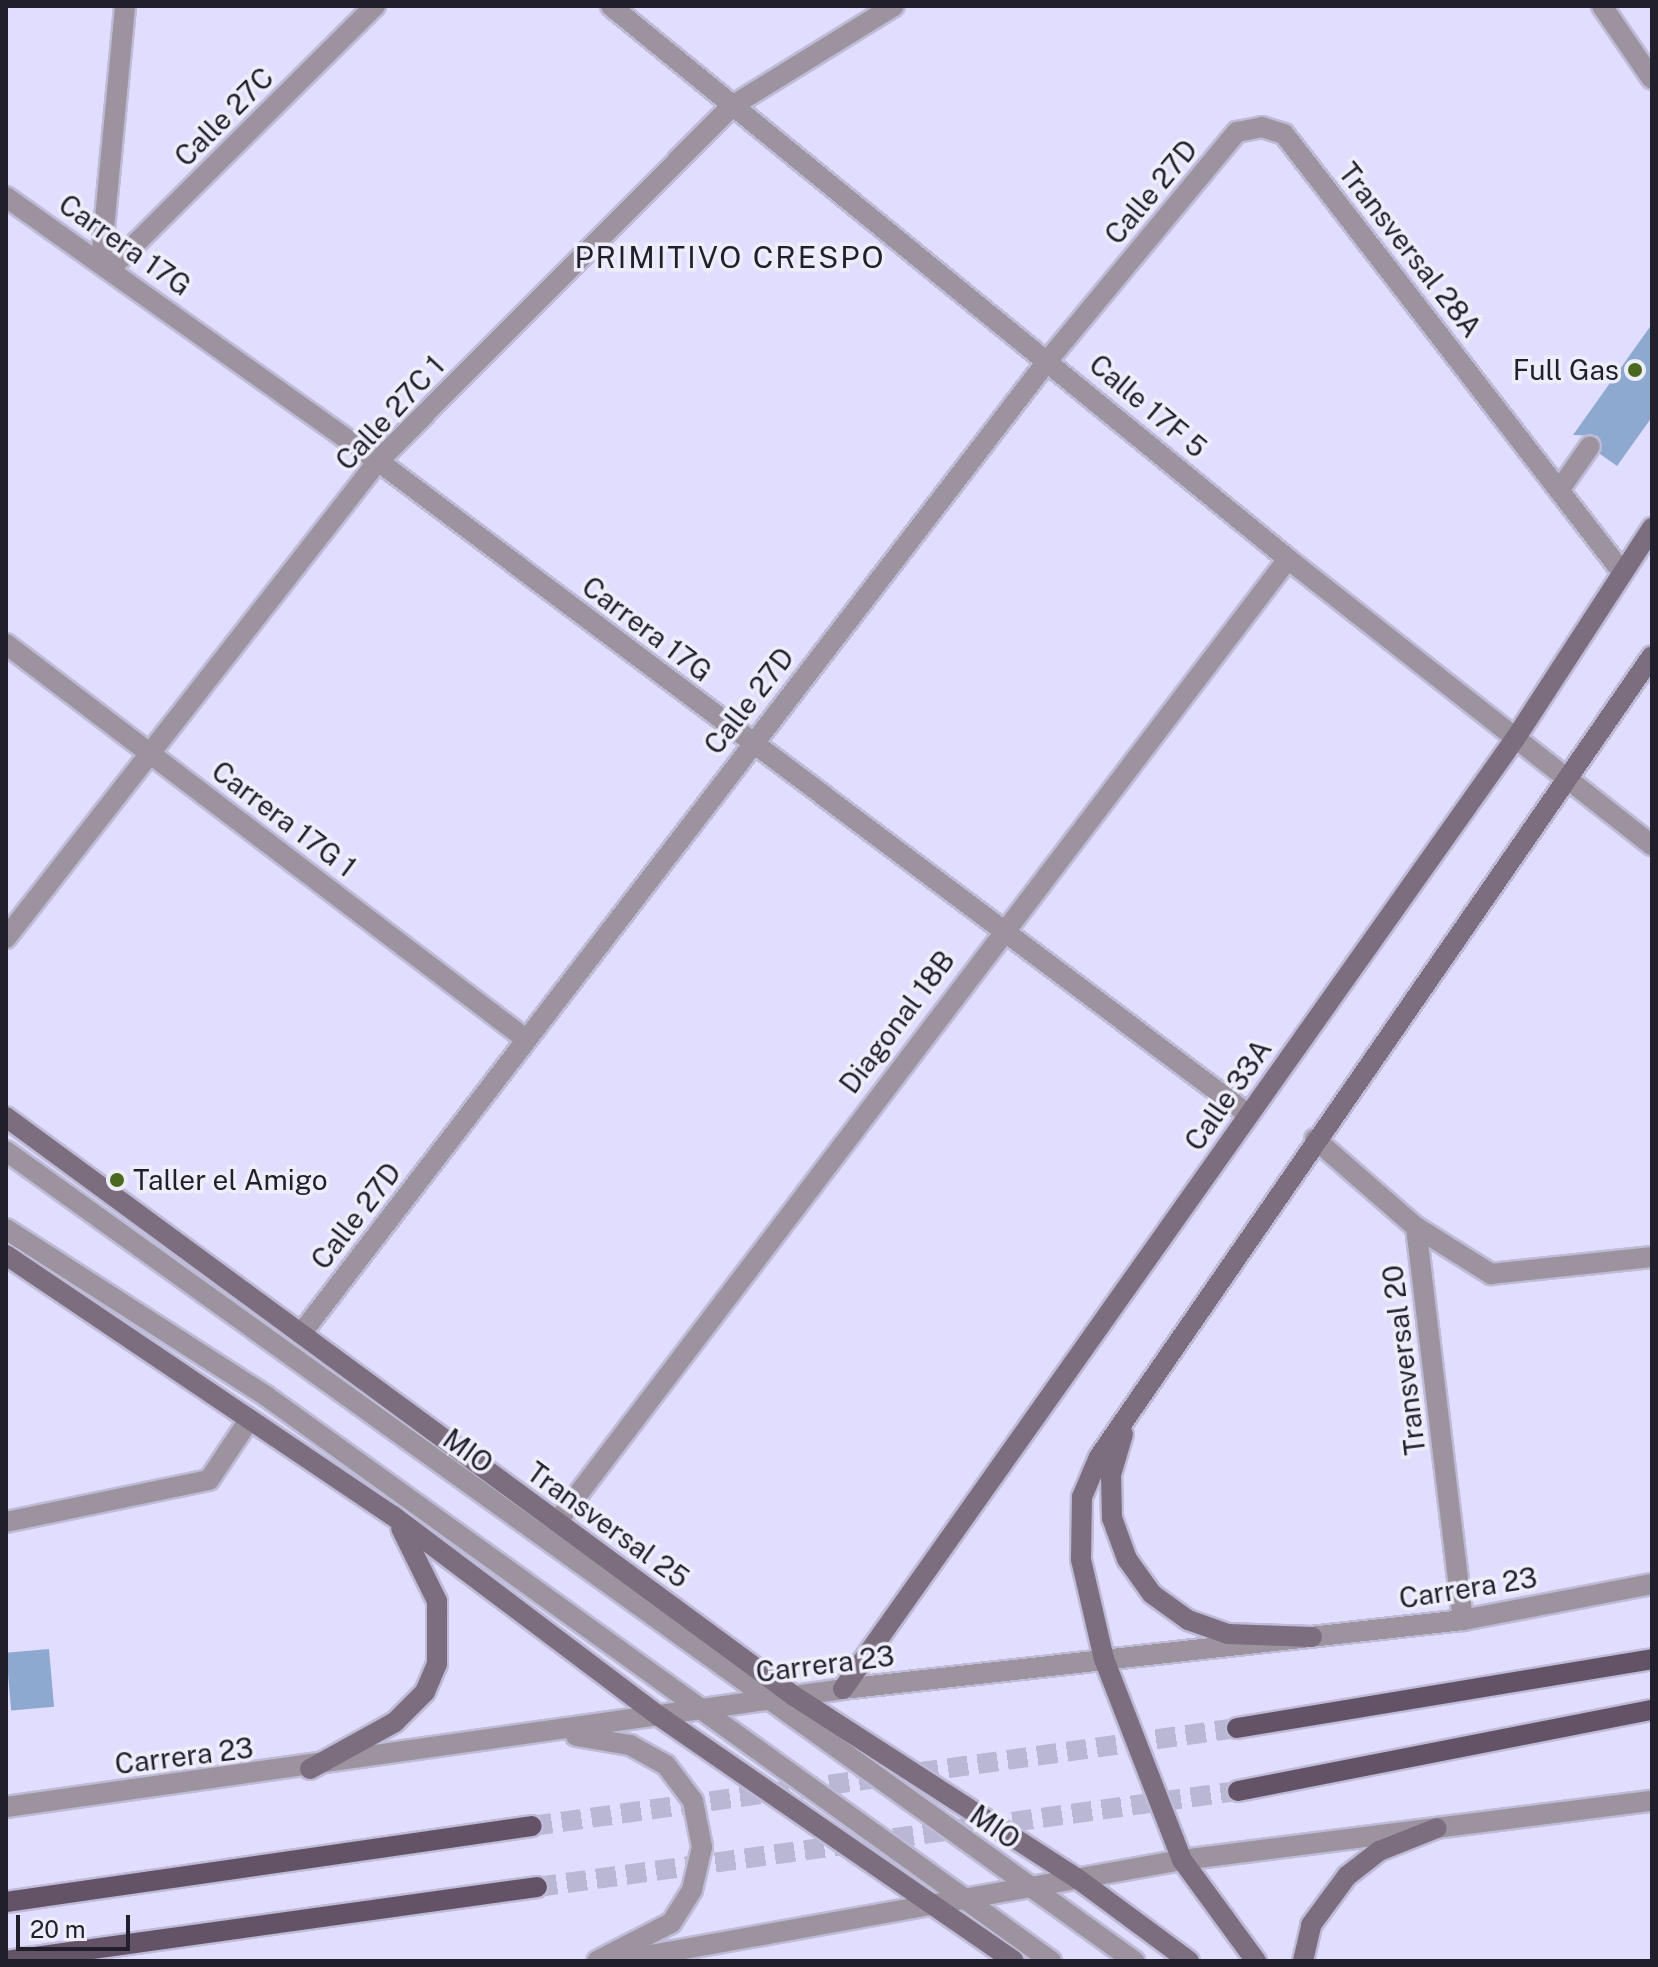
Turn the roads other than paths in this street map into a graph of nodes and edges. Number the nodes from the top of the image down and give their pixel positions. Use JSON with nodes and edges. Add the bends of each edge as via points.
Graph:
{"nodes":[{"id":1,"x":125,"y":6,"type":"edge"},
{"id":2,"x":375,"y":6,"type":"edge"},
{"id":3,"x":611,"y":6,"type":"edge"},
{"id":4,"x":1602,"y":6,"type":"edge"},
{"id":5,"x":883,"y":9,"type":"edge"},
{"id":6,"x":1652,"y":79,"type":"edge"},
{"id":7,"x":732,"y":106,"type":"junction"},
{"id":8,"x":1262,"y":127,"type":"joint"},
{"id":9,"x":6,"y":197,"type":"edge"},
{"id":10,"x":107,"y":264,"type":"junction"},
{"id":11,"x":1049,"y":359,"type":"junction"},
{"id":12,"x":1590,"y":446,"type":"dead end"},
{"id":13,"x":378,"y":461,"type":"junction"},
{"id":14,"x":1560,"y":489,"type":"junction"},
{"id":15,"x":1652,"y":528,"type":"edge"},
{"id":16,"x":1288,"y":559,"type":"junction"},
{"id":17,"x":1622,"y":572,"type":"junction"},
{"id":18,"x":6,"y":644,"type":"edge"},
{"id":19,"x":1652,"y":656,"type":"edge"},
{"id":20,"x":1515,"y":739,"type":"junction"},
{"id":21,"x":752,"y":743,"type":"junction"},
{"id":22,"x":149,"y":752,"type":"junction"},
{"id":23,"x":1566,"y":777,"type":"junction"},
{"id":24,"x":1652,"y":845,"type":"edge"},
{"id":25,"x":1000,"y":931,"type":"junction"},
{"id":26,"x":6,"y":938,"type":"edge"},
{"id":27,"x":527,"y":1040,"type":"junction"},
{"id":28,"x":1249,"y":1115,"type":"junction"},
{"id":29,"x":6,"y":1117,"type":"edge"},
{"id":30,"x":1315,"y":1139,"type":"junction"},
{"id":31,"x":6,"y":1151,"type":"edge"},
{"id":32,"x":1416,"y":1227,"type":"junction"},
{"id":33,"x":6,"y":1229,"type":"edge"},
{"id":34,"x":6,"y":1255,"type":"edge"},
{"id":35,"x":1652,"y":1257,"type":"edge"},
{"id":36,"x":301,"y":1334,"type":"junction"},
{"id":37,"x":1138,"y":1408,"type":"junction"},
{"id":38,"x":249,"y":1420,"type":"junction"},
{"id":39,"x":392,"y":1515,"type":"junction"},
{"id":40,"x":6,"y":1522,"type":"edge"},
{"id":41,"x":557,"y":1522,"type":"junction"},
{"id":42,"x":1652,"y":1584,"type":"edge"},
{"id":43,"x":1463,"y":1620,"type":"junction"},
{"id":44,"x":1312,"y":1637,"type":"junction"},
{"id":45,"x":1104,"y":1659,"type":"junction"},
{"id":46,"x":1652,"y":1659,"type":"edge"},
{"id":47,"x":843,"y":1689,"type":"junction"},
{"id":48,"x":794,"y":1696,"type":"junction"},
{"id":49,"x":761,"y":1699,"type":"junction"},
{"id":50,"x":698,"y":1710,"type":"junction"},
{"id":51,"x":1652,"y":1710,"type":"edge"},
{"id":52,"x":659,"y":1716,"type":"junction"},
{"id":53,"x":1237,"y":1728,"type":"tunnel mouth"},
{"id":54,"x":531,"y":1737,"type":"junction"},
{"id":55,"x":310,"y":1769,"type":"junction"},
{"id":56,"x":1238,"y":1791,"type":"tunnel mouth"},
{"id":57,"x":1652,"y":1801,"type":"edge"},
{"id":58,"x":6,"y":1807,"type":"edge"},
{"id":59,"x":532,"y":1826,"type":"tunnel mouth"},
{"id":60,"x":1437,"y":1828,"type":"junction"},
{"id":61,"x":1182,"y":1860,"type":"junction"},
{"id":62,"x":1078,"y":1879,"type":"junction"},
{"id":63,"x":537,"y":1887,"type":"tunnel mouth"},
{"id":64,"x":1033,"y":1887,"type":"junction"},
{"id":65,"x":963,"y":1899,"type":"junction"},
{"id":66,"x":6,"y":1902,"type":"edge"},
{"id":67,"x":934,"y":1905,"type":"junction"},
{"id":68,"x":6,"y":1961,"type":"edge"},
{"id":69,"x":597,"y":1961,"type":"edge"},
{"id":70,"x":617,"y":1961,"type":"edge"},
{"id":71,"x":1014,"y":1961,"type":"edge"},
{"id":72,"x":1051,"y":1961,"type":"edge"},
{"id":73,"x":1134,"y":1961,"type":"edge"},
{"id":74,"x":1189,"y":1961,"type":"edge"},
{"id":75,"x":1256,"y":1961,"type":"edge"},
{"id":76,"x":1303,"y":1961,"type":"edge"}],
"edges":[{"from":1,"to":10,"type":"street"},
{"from":2,"to":10,"type":"street","name":"Calle 27C"},
{"from":3,"to":7,"type":"street","name":"Calle 17F 5"},
{"from":4,"to":6,"type":"street"},
{"from":5,"to":7,"type":"street","name":"Calle 27C 1"},
{"from":7,"to":11,"type":"street","name":"Calle 17F 5"},
{"from":7,"to":13,"type":"street","name":"Calle 27C 1"},
{"from":8,"to":11,"type":"street","name":"Calle 27D","via":[[1237,132]]},
{"from":8,"to":14,"type":"street","name":"Transversal 28A","via":[[1284,134]]},
{"from":9,"to":10,"type":"street","name":"Carrera 17G"},
{"from":10,"to":13,"type":"street","name":"Carrera 17G"},
{"from":11,"to":16,"type":"street","name":"Calle 17F 5"},
{"from":11,"to":21,"type":"street","name":"Calle 27D"},
{"from":12,"to":14,"type":"street"},
{"from":13,"to":21,"type":"street","name":"Carrera 17G"},
{"from":13,"to":22,"type":"street","name":"Calle 27C 1"},
{"from":14,"to":17,"type":"street","name":"Transversal 28A"},
{"from":15,"to":17,"type":"main road","name":"Calle 33A"},
{"from":16,"to":20,"type":"street","name":"Calle 17F 5"},
{"from":16,"to":25,"type":"street","name":"Diagonal 18B"},
{"from":17,"to":20,"type":"main road","name":"Calle 33A"},
{"from":18,"to":22,"type":"street","name":"Carrera 17G 1"},
{"from":19,"to":23,"type":"main road"},
{"from":20,"to":23,"type":"street","name":"Calle 17F 5"},
{"from":20,"to":28,"type":"main road","name":"Calle 33A"},
{"from":21,"to":25,"type":"street","name":"Carrera 17G"},
{"from":21,"to":27,"type":"street","name":"Calle 27D"},
{"from":22,"to":26,"type":"street","name":"Calle 27C 1"},
{"from":22,"to":27,"type":"street","name":"Carrera 17G 1"},
{"from":23,"to":24,"type":"street","name":"Calle 17F 5"},
{"from":23,"to":30,"type":"main road"},
{"from":25,"to":28,"type":"street","name":"Carrera 17G"},
{"from":25,"to":41,"type":"street","name":"Diagonal 18B"},
{"from":27,"to":36,"type":"street","name":"Calle 27D"},
{"from":28,"to":47,"type":"main road","name":"Calle 33A"},
{"from":29,"to":36,"type":"main road","name":"Transversal 25"},
{"from":30,"to":32,"type":"street","name":"Transversal 20"},
{"from":30,"to":37,"type":"main road"},
{"from":31,"to":49,"type":"street","name":"MIO"},
{"from":32,"to":35,"type":"street","via":[[1491,1274]]},
{"from":32,"to":43,"type":"street","name":"Transversal 20"},
{"from":33,"to":50,"type":"street","via":[[266,1396]]},
{"from":34,"to":38,"type":"main road"},
{"from":36,"to":41,"type":"main road","name":"Transversal 25"},
{"from":37,"to":44,"type":"main road","via":[[1118,1446],[1110,1503],[1120,1546],[1142,1583],[1208,1629]]},
{"from":37,"to":45,"type":"main road","via":[[1099,1457],[1079,1512],[1086,1591]]},
{"from":38,"to":39,"type":"main road"},
{"from":38,"to":40,"type":"street","via":[[209,1480]]},
{"from":39,"to":52,"type":"main road"},
{"from":39,"to":55,"type":"main road","via":[[434,1587],[441,1625],[437,1664],[425,1692],[395,1722]]},
{"from":41,"to":48,"type":"main road","name":"Transversal 25"},
{"from":42,"to":43,"type":"street","name":"Carrera 23"},
{"from":43,"to":44,"type":"street","name":"Carrera 23"},
{"from":44,"to":45,"type":"street","name":"Carrera 23"},
{"from":45,"to":47,"type":"street","name":"Carrera 23"},
{"from":45,"to":61,"type":"main road"},
{"from":46,"to":53,"type":"main road"},
{"from":47,"to":48,"type":"street","name":"Carrera 23"},
{"from":48,"to":49,"type":"street","name":"Carrera 23"},
{"from":48,"to":62,"type":"main road","name":"Transversal 25"},
{"from":49,"to":50,"type":"street","name":"Carrera 23"},
{"from":49,"to":64,"type":"street","name":"MIO"},
{"from":50,"to":52,"type":"street","name":"Carrera 23"},
{"from":50,"to":65,"type":"street"},
{"from":51,"to":56,"type":"main road"},
{"from":52,"to":54,"type":"street","name":"Carrera 23"},
{"from":52,"to":67,"type":"main road"},
{"from":54,"to":55,"type":"street","name":"Carrera 23"},
{"from":54,"to":69,"type":"street","via":[[593,1738],[642,1749],[678,1777],[695,1809],[701,1861],[686,1901],[650,1940]]},
{"from":55,"to":58,"type":"street","name":"Carrera 23"},
{"from":57,"to":60,"type":"street"},
{"from":59,"to":66,"type":"main road"},
{"from":60,"to":61,"type":"street"},
{"from":60,"to":76,"type":"main road","via":[[1379,1851],[1347,1876],[1311,1925]]},
{"from":61,"to":62,"type":"street"},
{"from":61,"to":75,"type":"main road"},
{"from":62,"to":64,"type":"street"},
{"from":62,"to":74,"type":"main road","name":"Transversal 25"},
{"from":63,"to":68,"type":"main road"},
{"from":64,"to":65,"type":"street"},
{"from":64,"to":73,"type":"street","name":"MIO"},
{"from":65,"to":67,"type":"street"},
{"from":65,"to":72,"type":"street"},
{"from":67,"to":70,"type":"street"},
{"from":67,"to":71,"type":"main road"}]}
